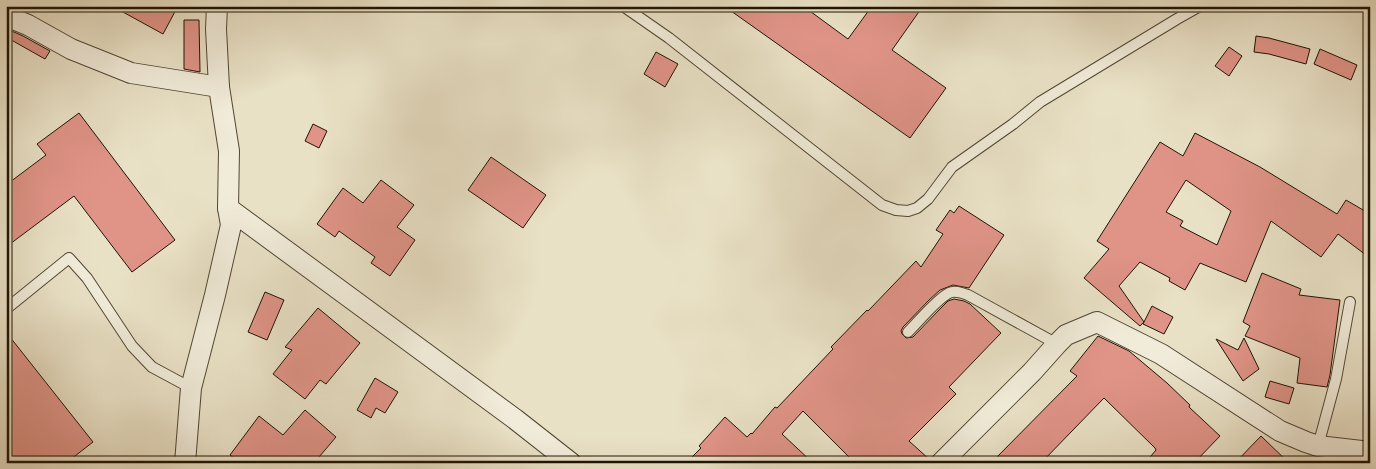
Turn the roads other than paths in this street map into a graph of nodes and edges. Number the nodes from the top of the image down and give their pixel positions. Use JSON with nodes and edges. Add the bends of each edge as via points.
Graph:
{"nodes":[{"id":1,"x":217,"y":6,"type":"edge"},
{"id":2,"x":623,"y":6,"type":"edge"},
{"id":3,"x":1200,"y":6,"type":"edge"},
{"id":4,"x":6,"y":16,"type":"edge"},
{"id":5,"x":219,"y":87,"type":"junction"},
{"id":6,"x":228,"y":208,"type":"junction"},
{"id":7,"x":1350,"y":302,"type":"dead end"},
{"id":8,"x":6,"y":309,"type":"edge"},
{"id":9,"x":908,"y":332,"type":"dead end"},
{"id":10,"x":1057,"y":344,"type":"junction"},
{"id":11,"x":191,"y":388,"type":"junction"},
{"id":12,"x":1318,"y":446,"type":"junction"},
{"id":13,"x":1370,"y":452,"type":"edge"},
{"id":14,"x":1340,"y":456,"type":"edge"},
{"id":15,"x":184,"y":463,"type":"edge"},
{"id":16,"x":571,"y":463,"type":"edge"},
{"id":17,"x":940,"y":463,"type":"edge"}],
"edges":[{"from":1,"to":5,"type":"street"},
{"from":2,"to":3,"type":"lane","via":[[669,38],[882,205],[908,211],[928,199],[952,167],[1040,102]]},
{"from":4,"to":5,"type":"street","via":[[71,49],[131,73]]},
{"from":5,"to":6,"type":"street","via":[[229,151]]},
{"from":6,"to":11,"type":"street","via":[[231,225]]},
{"from":6,"to":16,"type":"street"},
{"from":7,"to":12,"type":"lane","via":[[1336,379]]},
{"from":8,"to":11,"type":"lane","via":[[69,258],[87,278],[132,346],[152,367]]},
{"from":9,"to":10,"type":"lane","via":[[942,298],[957,292]]},
{"from":10,"to":12,"type":"street","via":[[1066,335],[1097,322],[1160,354],[1280,431]]},
{"from":10,"to":17,"type":"street"},
{"from":11,"to":15,"type":"street"},
{"from":12,"to":14,"type":"street"},
{"from":13,"to":14,"type":"street"}]}
